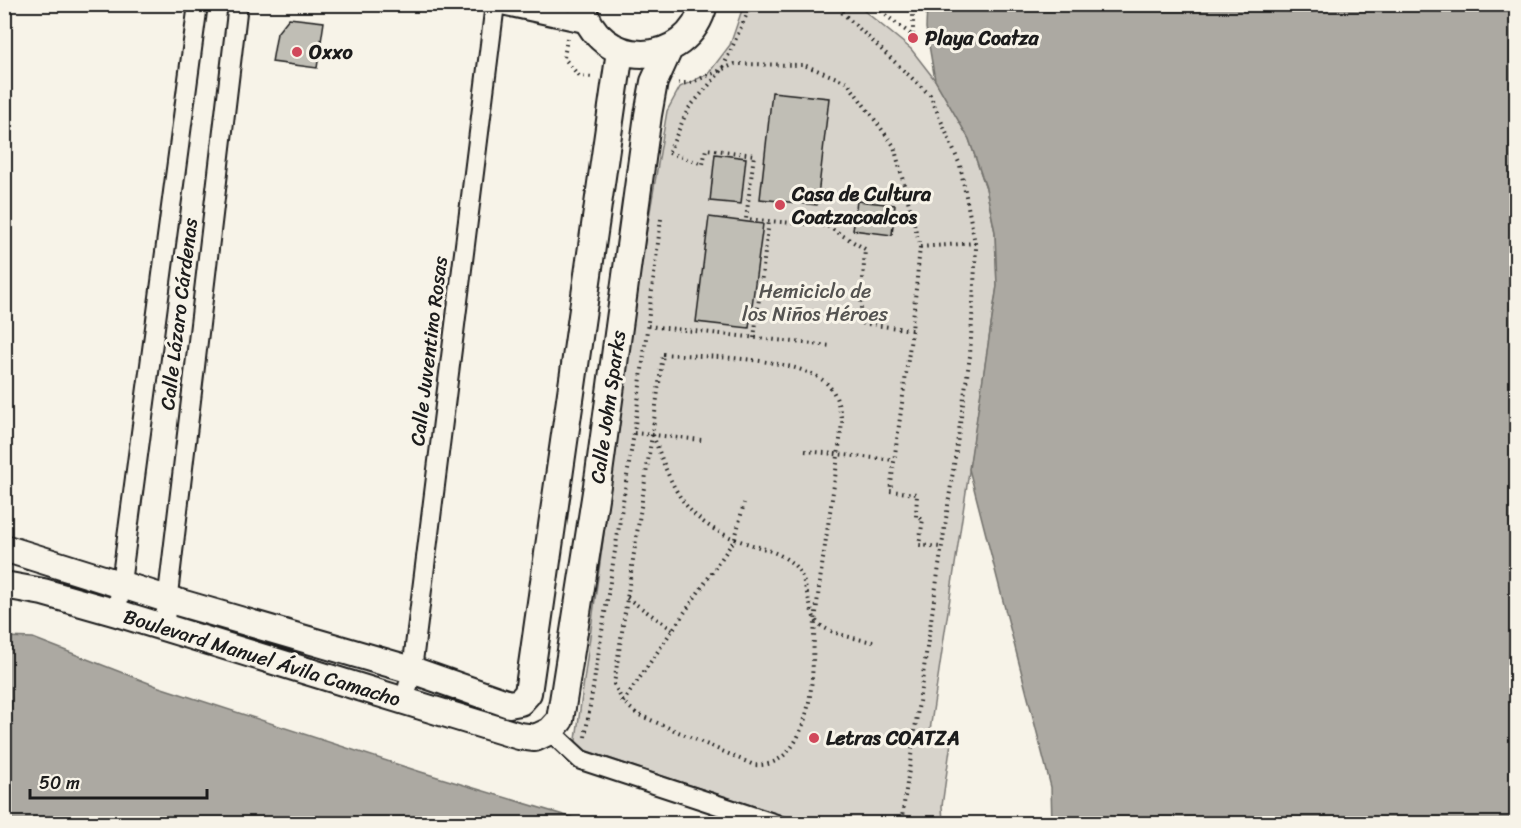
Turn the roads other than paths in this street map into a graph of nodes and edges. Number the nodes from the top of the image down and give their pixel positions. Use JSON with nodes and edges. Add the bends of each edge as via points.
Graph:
{"nodes":[{"id":1,"x":198,"y":4,"type":"edge"},
{"id":2,"x":238,"y":4,"type":"edge"},
{"id":3,"x":496,"y":4,"type":"edge"},
{"id":4,"x":704,"y":4,"type":"edge"},
{"id":5,"x":581,"y":16,"type":"edge"},
{"id":6,"x":669,"y":49,"type":"junction"},
{"id":7,"x":620,"y":51,"type":"junction"},
{"id":8,"x":4,"y":548,"type":"edge"},
{"id":9,"x":120,"y":584,"type":"junction"},
{"id":10,"x":4,"y":585,"type":"edge"},
{"id":11,"x":167,"y":599,"type":"junction"},
{"id":12,"x":117,"y":613,"type":"junction"},
{"id":13,"x":165,"y":628,"type":"junction"},
{"id":14,"x":412,"y":670,"type":"junction"},
{"id":15,"x":405,"y":702,"type":"junction"},
{"id":16,"x":509,"y":704,"type":"joint"},
{"id":17,"x":550,"y":731,"type":"junction"},
{"id":18,"x":776,"y":824,"type":"edge"}],
"edges":[{"from":1,"to":9,"type":"street","name":"Calle Lázaro Cárdenas"},
{"from":2,"to":11,"type":"street","name":"Calle Lázaro Cárdenas"},
{"from":3,"to":5,"type":"street"},
{"from":3,"to":14,"type":"street","name":"Calle Juventino Rosas"},
{"from":4,"to":6,"type":"main road","via":[[693,30]]},
{"from":5,"to":7,"type":"main road","via":[[597,35]]},
{"from":6,"to":7,"type":"main road","via":[[653,54]]},
{"from":6,"to":17,"type":"main road","name":"Calle John Sparks","via":[[654,82],[648,115],[568,677],[560,720]]},
{"from":7,"to":16,"type":"main road","name":"Calle John Sparks","via":[[528,693],[520,702]]},
{"from":8,"to":9,"type":"main road","name":"Boulevard Manuel Ávila Camacho"},
{"from":9,"to":11,"type":"main road","name":"Boulevard Manuel Ávila Camacho"},
{"from":9,"to":12,"type":"street","name":"Calle Lázaro Cárdenas"},
{"from":10,"to":12,"type":"main road","name":"Boulevard Manuel Ávila Camacho"},
{"from":11,"to":13,"type":"street","name":"Calle Lázaro Cárdenas"},
{"from":11,"to":14,"type":"main road","name":"Boulevard Manuel Ávila Camacho"},
{"from":12,"to":13,"type":"main road","name":"Boulevard Manuel Ávila Camacho"},
{"from":13,"to":15,"type":"main road","name":"Boulevard Manuel Ávila Camacho"},
{"from":14,"to":15,"type":"street","name":"Calle Juventino Rosas"},
{"from":14,"to":16,"type":"main road","name":"Boulevard Manuel Ávila Camacho"},
{"from":15,"to":17,"type":"main road","name":"Boulevard Manuel Ávila Camacho","via":[[519,736],[535,738]]},
{"from":17,"to":18,"type":"street","via":[[581,760]]}]}
